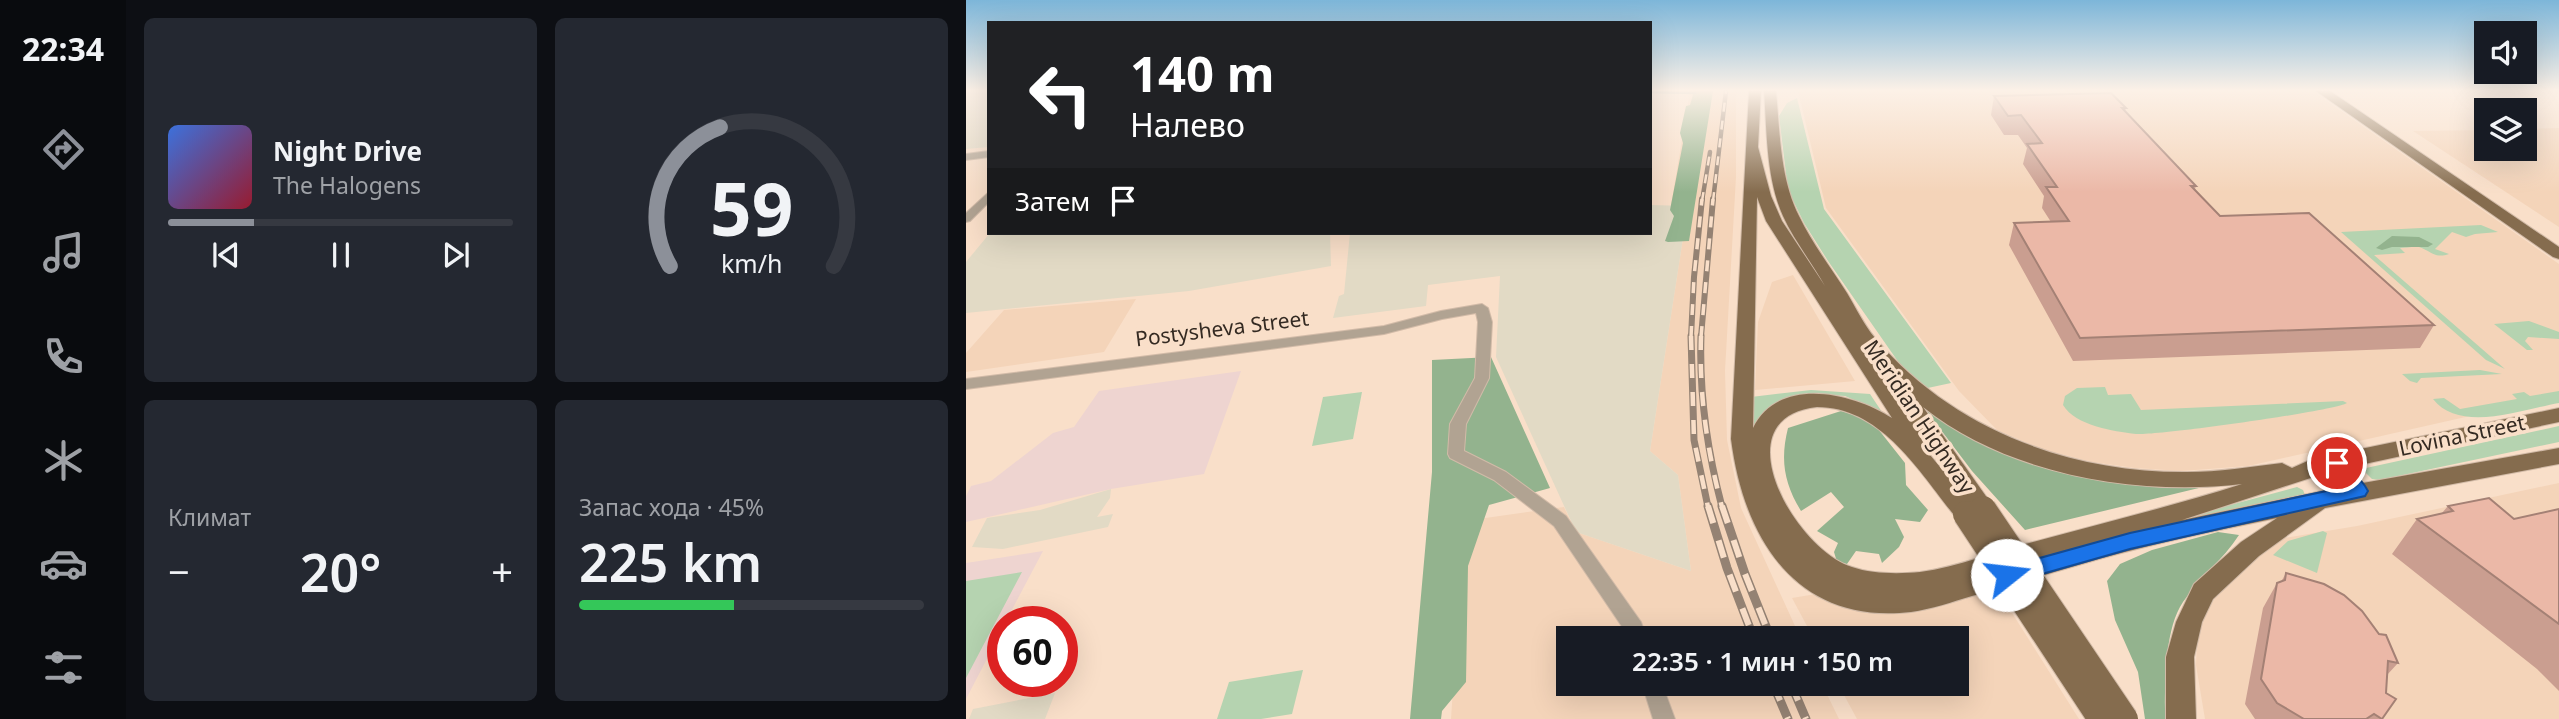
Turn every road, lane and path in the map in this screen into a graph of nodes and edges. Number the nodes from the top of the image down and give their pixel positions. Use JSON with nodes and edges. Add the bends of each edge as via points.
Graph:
{"nodes":[{"id":1,"x":1753,"y":125,"type":"edge"},
{"id":2,"x":1773,"y":125,"type":"edge"},
{"id":3,"x":2371,"y":125,"type":"edge"},
{"id":4,"x":1751,"y":148,"type":"junction"},
{"id":5,"x":987,"y":155,"type":"edge"},
{"id":6,"x":966,"y":156,"type":"edge"},
{"id":7,"x":987,"y":197,"type":"edge"},
{"id":8,"x":966,"y":219,"type":"edge"},
{"id":9,"x":2559,"y":254,"type":"edge"},
{"id":10,"x":1864,"y":337,"type":"junction"},
{"id":11,"x":966,"y":384,"type":"edge"},
{"id":12,"x":2559,"y":415,"type":"edge"},
{"id":13,"x":2559,"y":456,"type":"edge"},
{"id":14,"x":2330,"y":464,"type":"junction"},
{"id":15,"x":2359,"y":491,"type":"junction"},
{"id":16,"x":2321,"y":500,"type":"junction"},
{"id":17,"x":1974,"y":512,"type":"junction"},
{"id":18,"x":1633,"y":626,"type":"edge"},
{"id":19,"x":1656,"y":696,"type":"edge"},
{"id":20,"x":1664,"y":719,"type":"edge"},
{"id":21,"x":2101,"y":719,"type":"edge"},
{"id":22,"x":2125,"y":719,"type":"edge"},
{"id":23,"x":2181,"y":719,"type":"edge"}],
"edges":[{"from":1,"to":4,"type":"main road","name":"Meridian Highway"},
{"from":2,"to":10,"type":"main road","name":"Meridian Highway","via":[[1782,194],[1790,216]]},
{"from":3,"to":9,"type":"main road"},
{"from":4,"to":16,"type":"main road","via":[[1742,439],[1745,473],[1769,534],[1806,577],[1832,592],[1868,601],[1909,601],[2130,541]]},
{"from":4,"to":17,"type":"main road","name":"Meridian Highway","via":[[1774,221]]},
{"from":5,"to":6,"type":"street"},
{"from":7,"to":8,"type":"street"},
{"from":10,"to":14,"type":"main road","via":[[1913,388],[1951,415],[1995,439],[2095,472],[2205,480]]},
{"from":10,"to":17,"type":"main road","name":"Meridian Highway"},
{"from":11,"to":18,"type":"street","name":"Postysheva Street","via":[[1384,330],[1482,308],[1482,378],[1458,424],[1456,454],[1500,476],[1560,520]]},
{"from":12,"to":14,"type":"main road","name":"Lovina Street"},
{"from":13,"to":15,"type":"main road"},
{"from":14,"to":15,"type":"main road"},
{"from":14,"to":17,"type":"main road","via":[[2214,502],[1921,582],[1885,583],[1839,574],[1802,547],[1774,502],[1760,465],[1758,444],[1764,425],[1776,413],[1809,401],[1854,405],[1886,424]]},
{"from":15,"to":16,"type":"main road"},
{"from":16,"to":23,"type":"main road","via":[[2250,549],[2203,592],[2180,657]]},
{"from":17,"to":21,"type":"main road","name":"Meridian Highway","bridge":true},
{"from":17,"to":22,"type":"main road","name":"Meridian Highway","bridge":true},
{"from":19,"to":20,"type":"street"}]}
